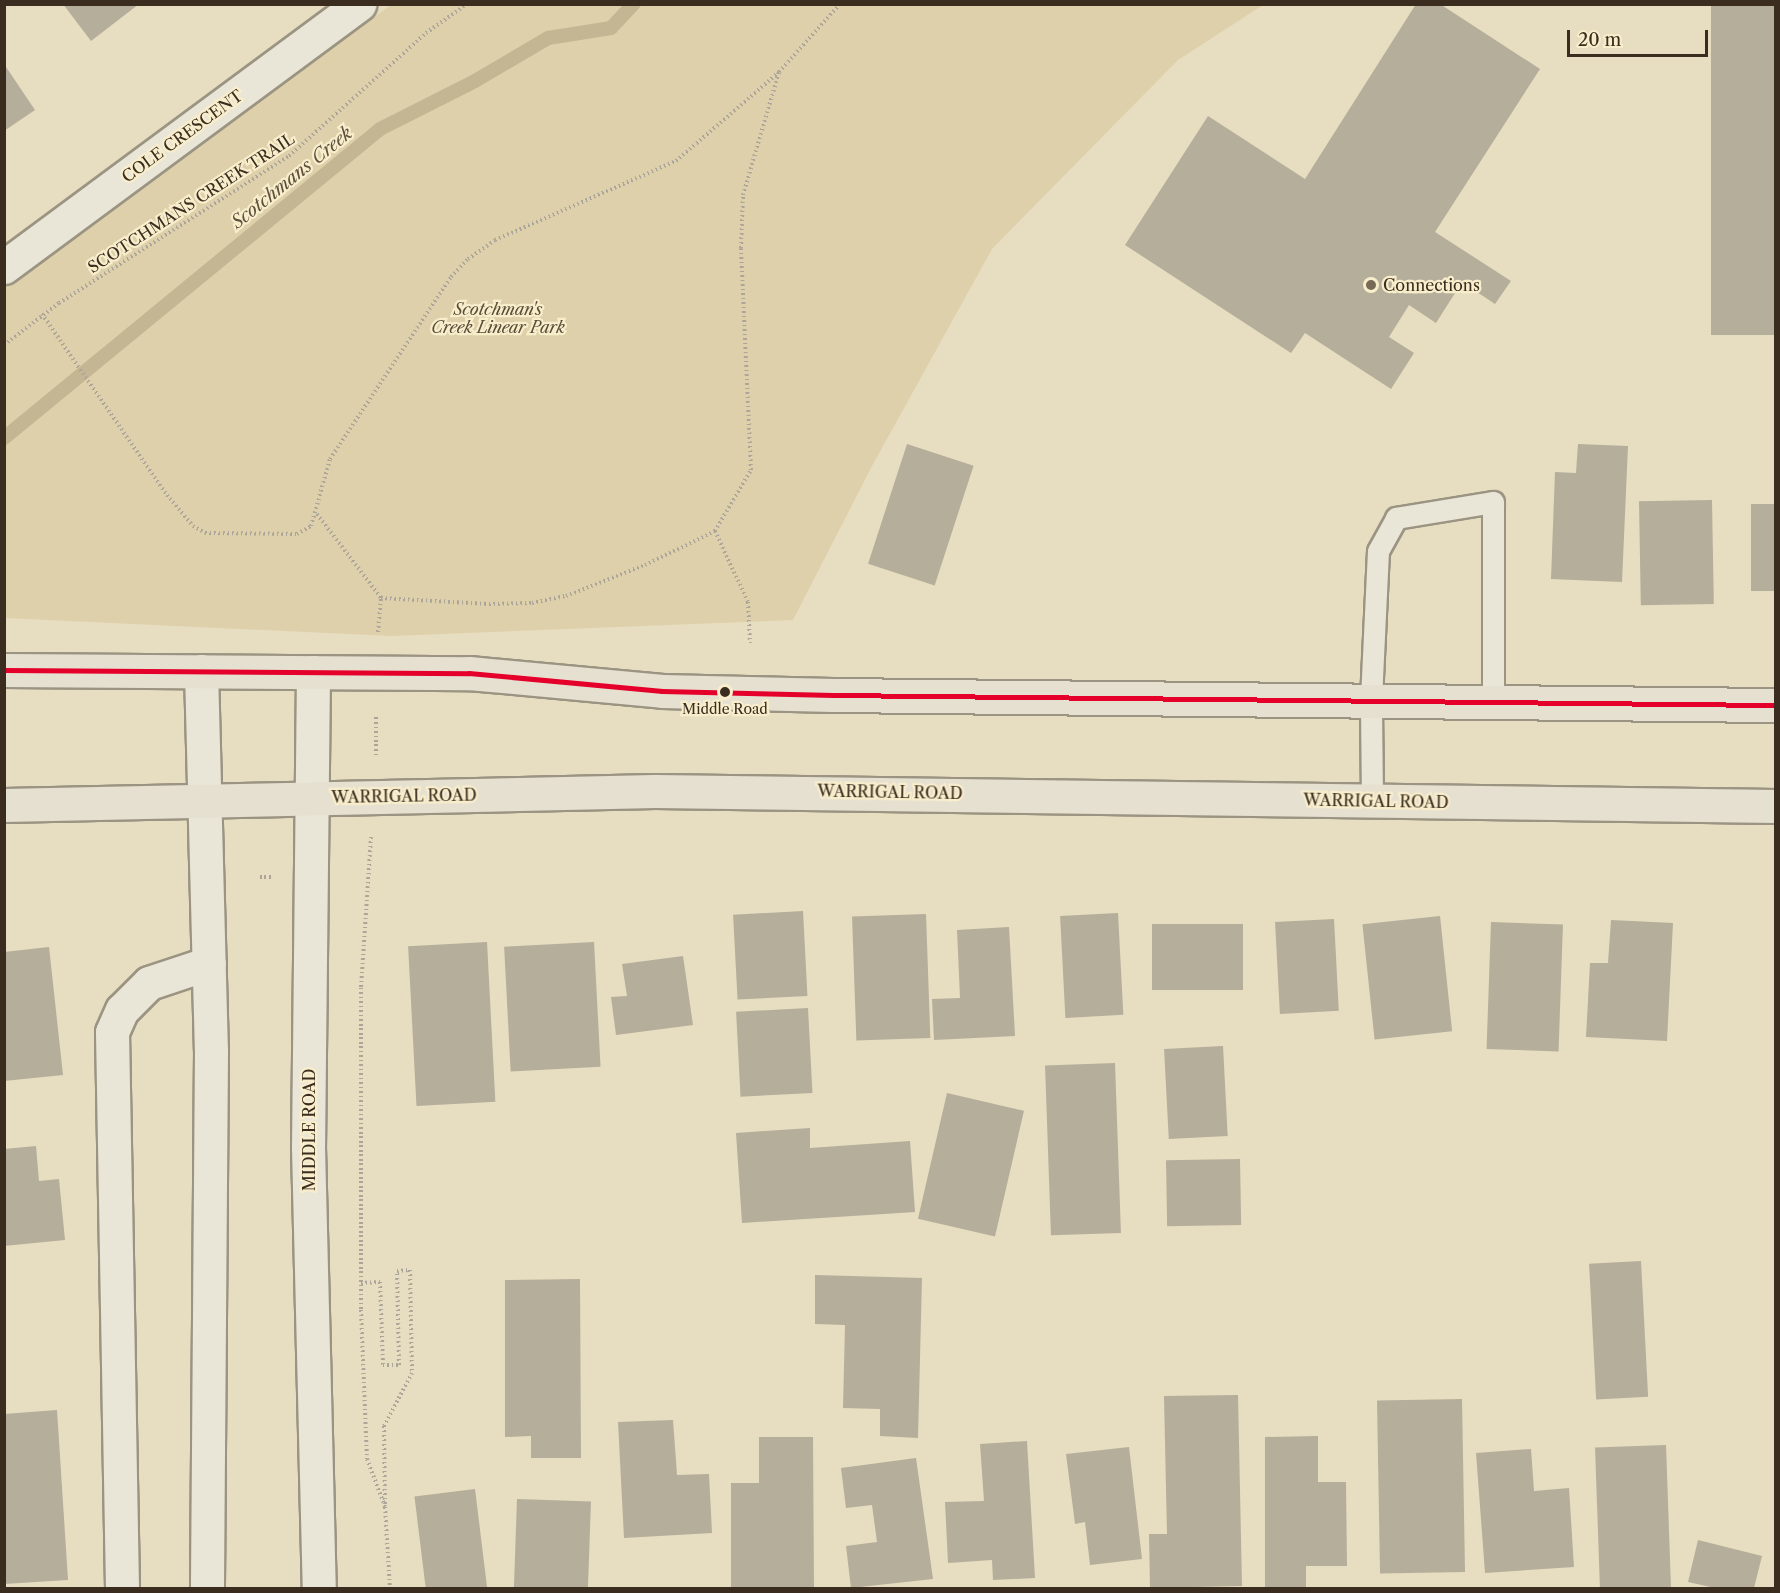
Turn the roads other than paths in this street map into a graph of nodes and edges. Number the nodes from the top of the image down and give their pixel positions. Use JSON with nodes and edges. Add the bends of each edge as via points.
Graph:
{"nodes":[{"id":1,"x":359,"y":4,"type":"edge"},
{"id":2,"x":4,"y":267,"type":"edge"},
{"id":3,"x":4,"y":670,"type":"edge"},
{"id":4,"x":201,"y":671,"type":"junction"},
{"id":5,"x":313,"y":672,"type":"junction"},
{"id":6,"x":1371,"y":699,"type":"junction"},
{"id":7,"x":1492,"y":700,"type":"junction"},
{"id":8,"x":1776,"y":705,"type":"edge"},
{"id":9,"x":312,"y":798,"type":"junction"},
{"id":10,"x":205,"y":800,"type":"junction"},
{"id":11,"x":1372,"y":801,"type":"junction"},
{"id":12,"x":4,"y":805,"type":"edge"},
{"id":13,"x":1776,"y":806,"type":"edge"},
{"id":14,"x":209,"y":963,"type":"junction"},
{"id":15,"x":122,"y":1588,"type":"edge"},
{"id":16,"x":207,"y":1588,"type":"edge"},
{"id":17,"x":319,"y":1588,"type":"edge"}],
"edges":[{"from":1,"to":2,"type":"street","name":"COLE CRESCENT"},
{"from":3,"to":4,"type":"highway"},
{"from":4,"to":5,"type":"highway"},
{"from":4,"to":10,"type":"street"},
{"from":5,"to":6,"type":"highway","via":[[469,673],[696,692],[1047,699]]},
{"from":5,"to":9,"type":"street","name":"MIDDLE ROAD"},
{"from":6,"to":7,"type":"highway"},
{"from":6,"to":7,"type":"lane","via":[[1378,551],[1396,518],[1493,502]]},
{"from":6,"to":11,"type":"lane"},
{"from":7,"to":8,"type":"highway"},
{"from":9,"to":10,"type":"highway","name":"WARRIGAL ROAD"},
{"from":9,"to":11,"type":"highway","name":"WARRIGAL ROAD","via":[[666,791]]},
{"from":9,"to":17,"type":"street","name":"MIDDLE ROAD","via":[[308,1147]]},
{"from":10,"to":12,"type":"highway","name":"WARRIGAL ROAD"},
{"from":10,"to":14,"type":"street"},
{"from":11,"to":13,"type":"highway","name":"WARRIGAL ROAD"},
{"from":14,"to":15,"type":"street","via":[[149,983],[122,1010],[112,1032]]},
{"from":14,"to":16,"type":"street"}]}
